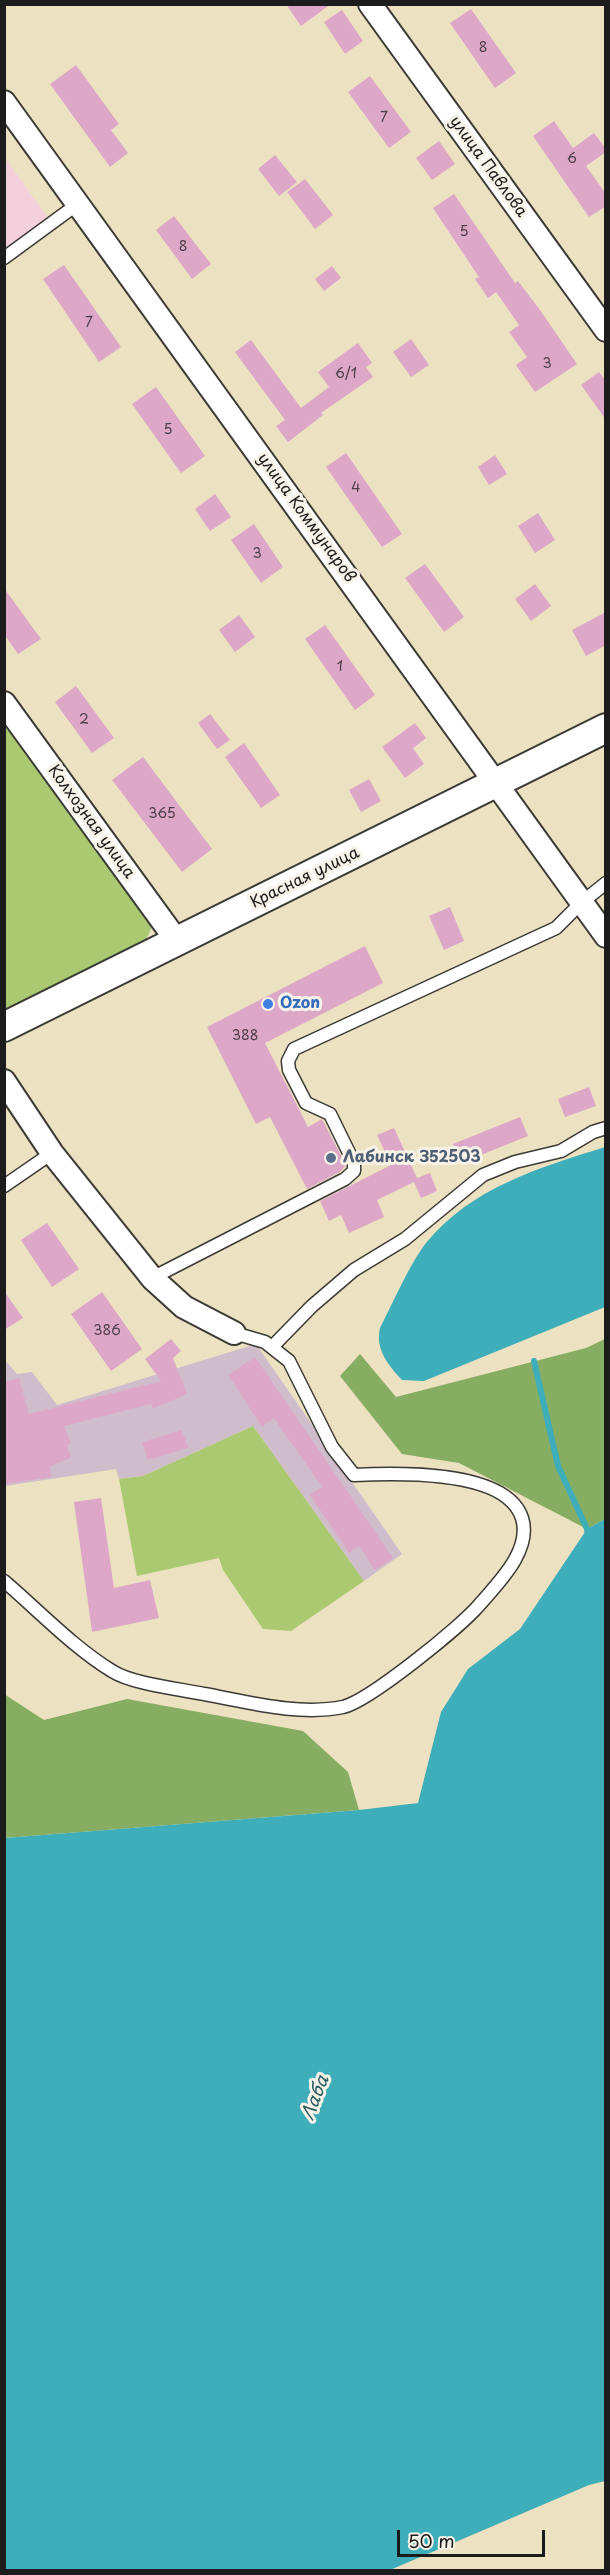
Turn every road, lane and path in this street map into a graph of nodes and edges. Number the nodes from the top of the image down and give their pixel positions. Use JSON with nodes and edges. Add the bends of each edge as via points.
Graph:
{"nodes":[{"id":1,"x":370,"y":4,"type":"edge"},
{"id":2,"x":4,"y":102,"type":"edge"},
{"id":3,"x":79,"y":203,"type":"junction"},
{"id":4,"x":4,"y":258,"type":"edge"},
{"id":5,"x":606,"y":330,"type":"edge"},
{"id":6,"x":4,"y":703,"type":"edge"},
{"id":7,"x":606,"y":728,"type":"edge"},
{"id":8,"x":496,"y":783,"type":"junction"},
{"id":9,"x":606,"y":884,"type":"edge"},
{"id":10,"x":581,"y":903,"type":"junction"},
{"id":11,"x":606,"y":936,"type":"edge"},
{"id":12,"x":177,"y":941,"type":"junction"},
{"id":13,"x":4,"y":1026,"type":"edge"},
{"id":14,"x":4,"y":1081,"type":"edge"},
{"id":15,"x":606,"y":1128,"type":"edge"},
{"id":16,"x":52,"y":1153,"type":"junction"},
{"id":17,"x":4,"y":1186,"type":"edge"},
{"id":18,"x":152,"y":1278,"type":"junction"},
{"id":19,"x":234,"y":1334,"type":"joint"},
{"id":20,"x":272,"y":1347,"type":"junction"},
{"id":21,"x":4,"y":1581,"type":"edge"}],
"edges":[{"from":1,"to":5,"type":"street","name":"улица Павлова"},
{"from":2,"to":3,"type":"street","name":"улица Коммунаров"},
{"from":3,"to":4,"type":"lane"},
{"from":3,"to":8,"type":"street","name":"улица Коммунаров"},
{"from":6,"to":12,"type":"street","name":"Колхозная улица"},
{"from":7,"to":8,"type":"street","name":"Красная улица"},
{"from":8,"to":10,"type":"street","name":"улица Коммунаров"},
{"from":8,"to":12,"type":"street","name":"Красная улица"},
{"from":9,"to":10,"type":"lane"},
{"from":10,"to":11,"type":"street","name":"улица Коммунаров"},
{"from":10,"to":18,"type":"lane","via":[[556,928],[294,1049],[288,1061],[289,1071],[306,1104],[330,1114],[354,1162],[354,1171]]},
{"from":12,"to":13,"type":"street","name":"Красная улица"},
{"from":14,"to":16,"type":"street"},
{"from":15,"to":20,"type":"lane","via":[[561,1151],[483,1174],[405,1239],[354,1270]]},
{"from":16,"to":17,"type":"lane"},
{"from":16,"to":18,"type":"street"},
{"from":18,"to":19,"type":"street","via":[[184,1307]]},
{"from":19,"to":20,"type":"lane"},
{"from":20,"to":21,"type":"lane","via":[[289,1361],[332,1447],[354,1475],[440,1476],[487,1487],[512,1502],[522,1518],[523,1541],[508,1571],[477,1608],[425,1654],[346,1707],[269,1705],[114,1673]]}]}
